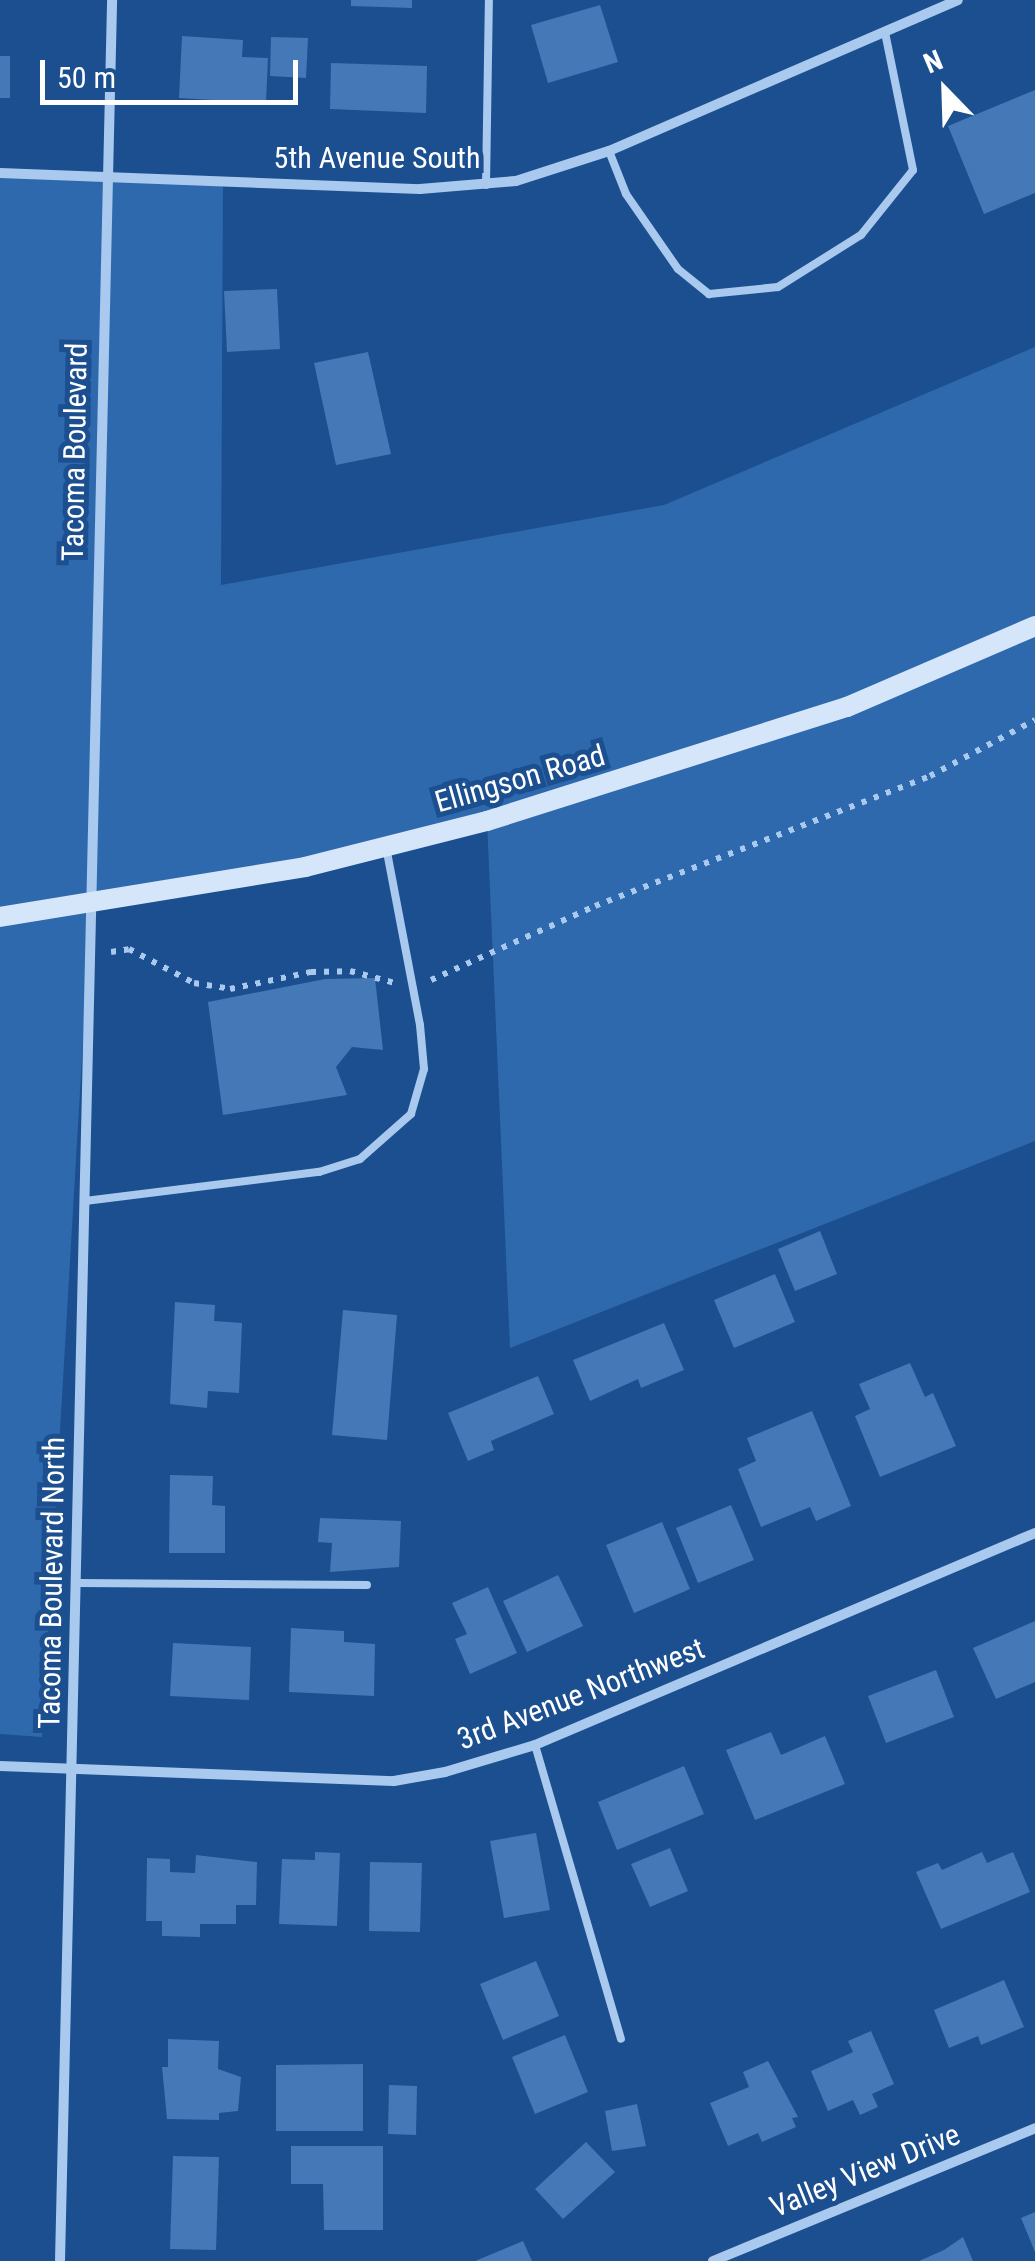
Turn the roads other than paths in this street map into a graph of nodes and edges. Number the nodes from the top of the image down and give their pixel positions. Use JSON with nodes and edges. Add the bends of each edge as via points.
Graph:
{"nodes":[{"id":1,"x":112,"y":0,"type":"edge"},
{"id":2,"x":489,"y":0,"type":"edge"},
{"id":3,"x":958,"y":0,"type":"edge"},
{"id":4,"x":885,"y":32,"type":"junction"},
{"id":5,"x":609,"y":151,"type":"junction"},
{"id":6,"x":0,"y":173,"type":"edge"},
{"id":7,"x":105,"y":176,"type":"junction"},
{"id":8,"x":486,"y":185,"type":"junction"},
{"id":9,"x":1035,"y":626,"type":"edge"},
{"id":10,"x":386,"y":847,"type":"junction"},
{"id":11,"x":91,"y":905,"type":"junction"},
{"id":12,"x":0,"y":917,"type":"edge"},
{"id":13,"x":85,"y":1202,"type":"junction"},
{"id":14,"x":1035,"y":1533,"type":"edge"},
{"id":15,"x":78,"y":1584,"type":"junction"},
{"id":16,"x":366,"y":1585,"type":"dead end"},
{"id":17,"x":535,"y":1745,"type":"junction"},
{"id":18,"x":0,"y":1766,"type":"edge"},
{"id":19,"x":74,"y":1769,"type":"junction"},
{"id":20,"x":621,"y":2039,"type":"dead end"},
{"id":21,"x":1035,"y":2128,"type":"edge"},
{"id":22,"x":60,"y":2261,"type":"edge"},
{"id":23,"x":713,"y":2261,"type":"edge"}],
"edges":[{"from":1,"to":7,"type":"street","name":"Tacoma Boulevard"},
{"from":2,"to":8,"type":"lane"},
{"from":3,"to":4,"type":"street","name":"5th Avenue South"},
{"from":4,"to":5,"type":"street","name":"5th Avenue South"},
{"from":4,"to":5,"type":"lane","via":[[914,170],[861,235],[778,287],[710,294],[678,269],[626,194]]},
{"from":5,"to":8,"type":"street","name":"5th Avenue South"},
{"from":6,"to":7,"type":"street","name":"5th Avenue South"},
{"from":7,"to":8,"type":"street","name":"5th Avenue South","via":[[420,189]]},
{"from":7,"to":11,"type":"street","name":"Tacoma Boulevard"},
{"from":9,"to":10,"type":"main road","name":"Ellingson Road","via":[[830,713],[672,766]]},
{"from":10,"to":11,"type":"main road","name":"Ellingson Road"},
{"from":10,"to":13,"type":"lane","via":[[424,1069],[412,1114],[385,1142],[318,1172]]},
{"from":11,"to":12,"type":"main road","name":"Ellingson Road"},
{"from":11,"to":13,"type":"street","name":"Tacoma Boulevard North"},
{"from":13,"to":15,"type":"street","name":"Tacoma Boulevard North"},
{"from":14,"to":17,"type":"street","name":"3rd Avenue Northwest"},
{"from":15,"to":16,"type":"lane"},
{"from":15,"to":19,"type":"street","name":"Tacoma Boulevard North"},
{"from":17,"to":19,"type":"street","name":"3rd Avenue Northwest","via":[[394,1781]]},
{"from":17,"to":20,"type":"lane"},
{"from":18,"to":19,"type":"street","name":"3rd Avenue Northwest"},
{"from":19,"to":22,"type":"street","name":"Tacoma Boulevard North"},
{"from":21,"to":23,"type":"street","name":"Valley View Drive"}]}
